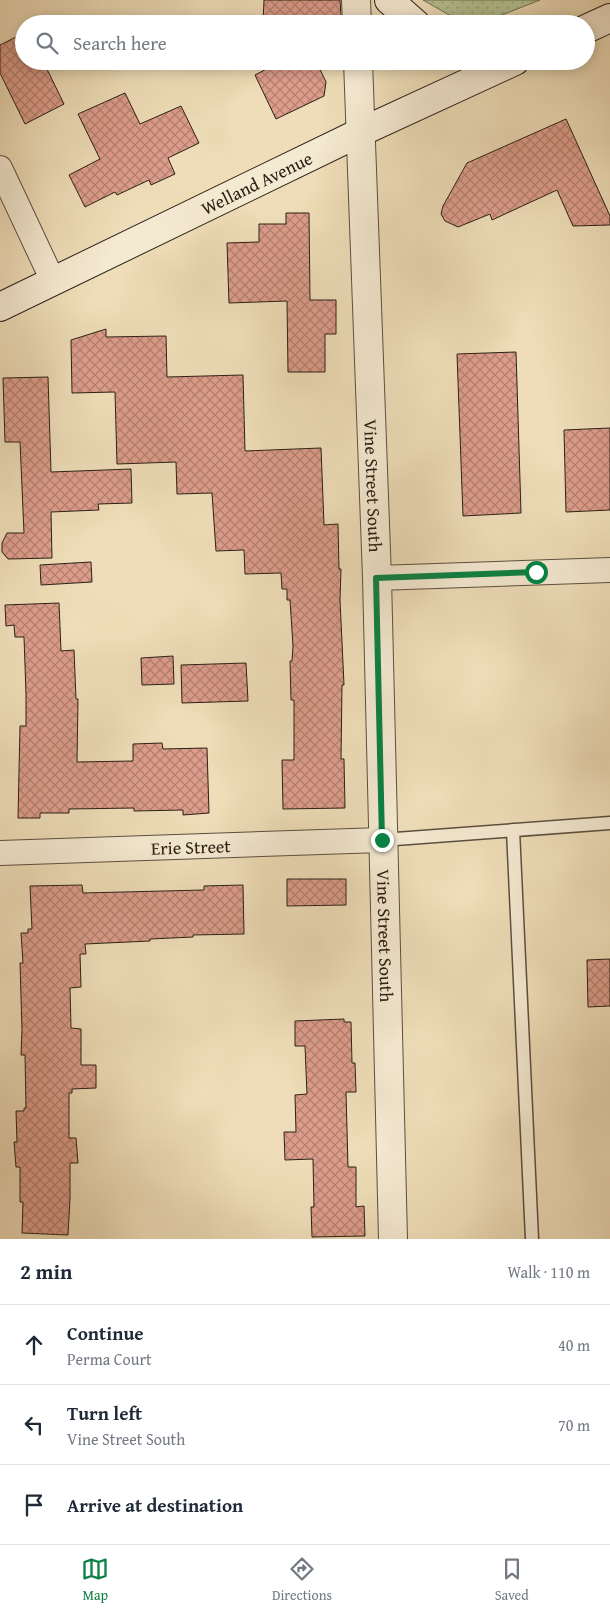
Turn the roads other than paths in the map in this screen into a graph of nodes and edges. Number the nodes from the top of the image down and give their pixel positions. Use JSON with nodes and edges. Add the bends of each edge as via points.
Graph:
{"nodes":[{"id":1,"x":356,"y":0,"type":"edge"},
{"id":2,"x":390,"y":0,"type":"edge"},
{"id":3,"x":357,"y":15,"type":"edge"},
{"id":4,"x":406,"y":15,"type":"edge"},
{"id":5,"x":610,"y":18,"type":"edge"},
{"id":6,"x":595,"y":25,"type":"edge"},
{"id":7,"x":358,"y":70,"type":"edge"},
{"id":8,"x":495,"y":70,"type":"edge"},
{"id":9,"x":361,"y":132,"type":"junction"},
{"id":10,"x":0,"y":168,"type":"edge"},
{"id":11,"x":53,"y":281,"type":"junction"},
{"id":12,"x":0,"y":307,"type":"edge"},
{"id":13,"x":610,"y":570,"type":"edge"},
{"id":14,"x":376,"y":578,"type":"junction"},
{"id":15,"x":610,"y":823,"type":"edge"},
{"id":16,"x":513,"y":830,"type":"junction"},
{"id":17,"x":382,"y":840,"type":"junction"},
{"id":18,"x":0,"y":853,"type":"edge"},
{"id":19,"x":393,"y":1239,"type":"edge"},
{"id":20,"x":532,"y":1239,"type":"edge"}],
"edges":[{"from":1,"to":3,"type":"street"},
{"from":2,"to":4,"type":"street"},
{"from":5,"to":6,"type":"street"},
{"from":7,"to":9,"type":"street","name":"Vine Street South"},
{"from":8,"to":9,"type":"street","name":"Welland Avenue"},
{"from":9,"to":11,"type":"street","name":"Welland Avenue"},
{"from":9,"to":14,"type":"street","name":"Vine Street South"},
{"from":10,"to":11,"type":"street"},
{"from":11,"to":12,"type":"street","name":"Welland Avenue"},
{"from":13,"to":14,"type":"street"},
{"from":14,"to":17,"type":"street","name":"Vine Street South"},
{"from":15,"to":16,"type":"lane"},
{"from":16,"to":17,"type":"lane"},
{"from":16,"to":20,"type":"lane"},
{"from":17,"to":18,"type":"street","name":"Erie Street"},
{"from":17,"to":19,"type":"street","name":"Vine Street South"}]}
